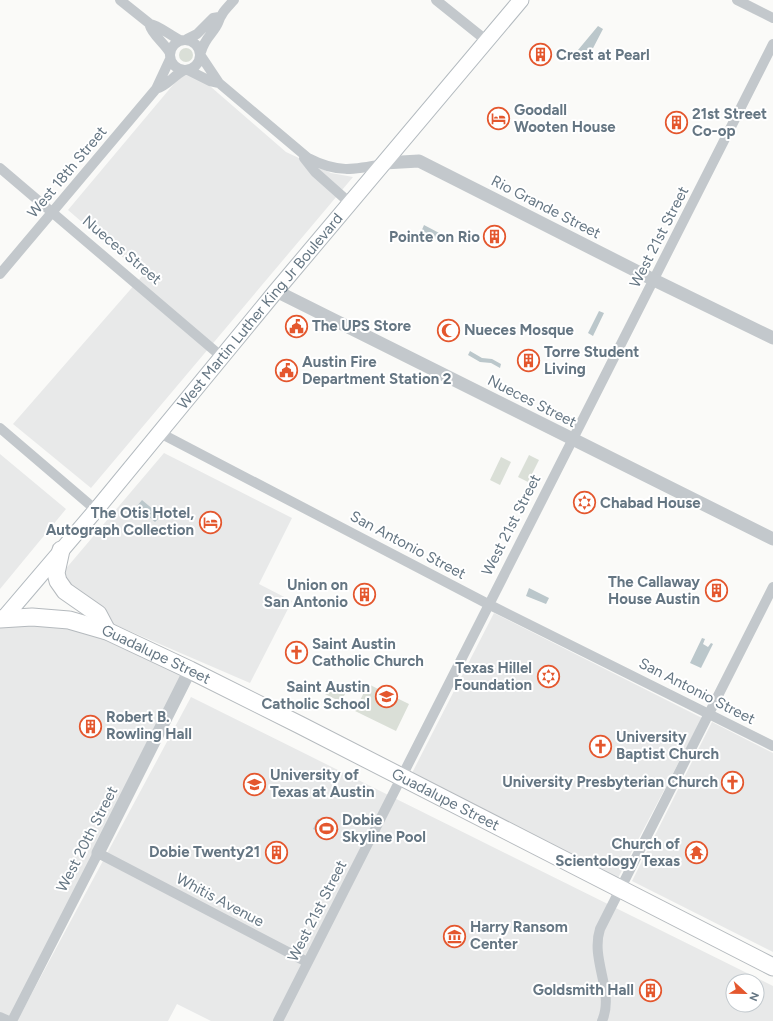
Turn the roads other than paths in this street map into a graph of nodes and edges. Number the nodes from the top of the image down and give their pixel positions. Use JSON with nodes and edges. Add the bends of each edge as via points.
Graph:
{"nodes":[{"id":1,"x":120,"y":0,"type":"edge"},
{"id":2,"x":234,"y":0,"type":"edge"},
{"id":3,"x":436,"y":0,"type":"edge"},
{"id":4,"x":521,"y":0,"type":"edge"},
{"id":5,"x":737,"y":0,"type":"edge"},
{"id":6,"x":219,"y":17,"type":"junction"},
{"id":7,"x":773,"y":18,"type":"edge"},
{"id":8,"x":150,"y":24,"type":"junction"},
{"id":9,"x":183,"y":40,"type":"junction"},
{"id":10,"x":487,"y":41,"type":"junction"},
{"id":11,"x":773,"y":44,"type":"edge"},
{"id":12,"x":201,"y":54,"type":"junction"},
{"id":13,"x":170,"y":56,"type":"junction"},
{"id":14,"x":186,"y":70,"type":"junction"},
{"id":15,"x":219,"y":83,"type":"junction"},
{"id":16,"x":156,"y":89,"type":"junction"},
{"id":17,"x":297,"y":151,"type":"junction"},
{"id":18,"x":384,"y":164,"type":"junction"},
{"id":19,"x":0,"y":168,"type":"edge"},
{"id":20,"x":350,"y":204,"type":"junction"},
{"id":21,"x":53,"y":212,"type":"junction"},
{"id":22,"x":0,"y":274,"type":"edge"},
{"id":23,"x":654,"y":280,"type":"junction"},
{"id":24,"x":276,"y":291,"type":"junction"},
{"id":25,"x":773,"y":338,"type":"edge"},
{"id":26,"x":222,"y":357,"type":"junction"},
{"id":27,"x":0,"y":428,"type":"edge"},
{"id":28,"x":160,"y":433,"type":"junction"},
{"id":29,"x":572,"y":439,"type":"junction"},
{"id":30,"x":96,"y":510,"type":"junction"},
{"id":31,"x":773,"y":539,"type":"edge"},
{"id":32,"x":61,"y":550,"type":"junction"},
{"id":33,"x":773,"y":587,"type":"edge"},
{"id":34,"x":488,"y":604,"type":"junction"},
{"id":35,"x":1,"y":620,"type":"edge"},
{"id":36,"x":107,"y":631,"type":"junction"},
{"id":37,"x":190,"y":670,"type":"junction"},
{"id":38,"x":708,"y":714,"type":"junction"},
{"id":39,"x":773,"y":746,"type":"edge"},
{"id":40,"x":401,"y":776,"type":"junction"},
{"id":41,"x":98,"y":853,"type":"junction"},
{"id":42,"x":620,"y":889,"type":"junction"},
{"id":43,"x":307,"y":962,"type":"junction"},
{"id":44,"x":773,"y":967,"type":"edge"},
{"id":45,"x":0,"y":1016,"type":"edge"},
{"id":46,"x":10,"y":1021,"type":"edge"},
{"id":47,"x":278,"y":1021,"type":"edge"},
{"id":48,"x":602,"y":1021,"type":"edge"}],
"edges":[{"from":1,"to":8,"type":"street"},
{"from":2,"to":6,"type":"street"},
{"from":3,"to":10,"type":"street"},
{"from":4,"to":10,"type":"main road","name":"West Martin Luther King Jr Boulevard"},
{"from":5,"to":7,"type":"street"},
{"from":6,"to":9,"type":"street","via":[[213,18],[197,34]]},
{"from":6,"to":12,"type":"street","via":[[218,23],[204,41]]},
{"from":8,"to":9,"type":"street","via":[[171,37]]},
{"from":8,"to":13,"type":"street","via":[[151,30],[162,40]]},
{"from":9,"to":12,"type":"street","via":[[194,42]]},
{"from":9,"to":13,"type":"street","via":[[173,45]]},
{"from":10,"to":18,"type":"main road","name":"West Martin Luther King Jr Boulevard"},
{"from":11,"to":23,"type":"street","name":"West 21st Street"},
{"from":12,"to":14,"type":"street","via":[[198,63]]},
{"from":12,"to":15,"type":"street","name":"Rio Grande Street"},
{"from":13,"to":14,"type":"street","via":[[176,67]]},
{"from":13,"to":16,"type":"street","name":"West 18th Street"},
{"from":14,"to":15,"type":"street","name":"Rio Grande Street"},
{"from":14,"to":16,"type":"street","name":"West 18th Street","via":[[175,75],[163,87]]},
{"from":15,"to":17,"type":"street","name":"Rio Grande Street"},
{"from":16,"to":21,"type":"street","name":"West 18th Street"},
{"from":17,"to":18,"type":"street","name":"Rio Grande Street","via":[[319,164],[337,169],[352,170]]},
{"from":17,"to":20,"type":"street","name":"Rio Grande Street","via":[[315,172]]},
{"from":18,"to":20,"type":"main road","name":"West Martin Luther King Jr Boulevard"},
{"from":18,"to":23,"type":"street","name":"Rio Grande Street","via":[[419,161]]},
{"from":19,"to":21,"type":"street","name":"Nueces Street"},
{"from":20,"to":24,"type":"main road","name":"West Martin Luther King Jr Boulevard"},
{"from":21,"to":22,"type":"street","name":"West 18th Street"},
{"from":21,"to":26,"type":"street","name":"Nueces Street"},
{"from":23,"to":25,"type":"street","name":"Rio Grande Street"},
{"from":23,"to":29,"type":"street","name":"West 21st Street"},
{"from":24,"to":26,"type":"main road","name":"West Martin Luther King Jr Boulevard"},
{"from":24,"to":29,"type":"street","name":"Nueces Street"},
{"from":26,"to":28,"type":"main road","name":"West Martin Luther King Jr Boulevard"},
{"from":27,"to":30,"type":"street"},
{"from":28,"to":30,"type":"main road","name":"West Martin Luther King Jr Boulevard"},
{"from":28,"to":34,"type":"street","name":"San Antonio Street"},
{"from":29,"to":31,"type":"street","name":"Nueces Street"},
{"from":29,"to":34,"type":"street","name":"West 21st Street"},
{"from":30,"to":32,"type":"main road","name":"West Martin Luther King Jr Boulevard"},
{"from":32,"to":35,"type":"main road","name":"West Martin Luther King Jr Boulevard"},
{"from":32,"to":36,"type":"main road","via":[[56,573],[58,581],[65,591],[98,614]]},
{"from":33,"to":38,"type":"street"},
{"from":34,"to":38,"type":"street","name":"San Antonio Street"},
{"from":34,"to":40,"type":"street","name":"West 21st Street"},
{"from":35,"to":36,"type":"main road","name":"Guadalupe Street","via":[[32,617],[69,620]]},
{"from":36,"to":37,"type":"main road","name":"Guadalupe Street"},
{"from":37,"to":40,"type":"main road","name":"Guadalupe Street"},
{"from":37,"to":41,"type":"street","name":"West 20th Street"},
{"from":38,"to":39,"type":"street","name":"San Antonio Street"},
{"from":38,"to":42,"type":"street"},
{"from":40,"to":42,"type":"main road","name":"Guadalupe Street"},
{"from":40,"to":43,"type":"street","name":"West 21st Street"},
{"from":41,"to":43,"type":"street","name":"Whitis Avenue"},
{"from":41,"to":46,"type":"street","name":"West 20th Street"},
{"from":42,"to":44,"type":"main road","name":"Guadalupe Street"},
{"from":42,"to":48,"type":"street","via":[[600,929],[597,941],[606,1006]]},
{"from":43,"to":47,"type":"street","name":"West 21st Street"},
{"from":45,"to":46,"type":"street"}]}
